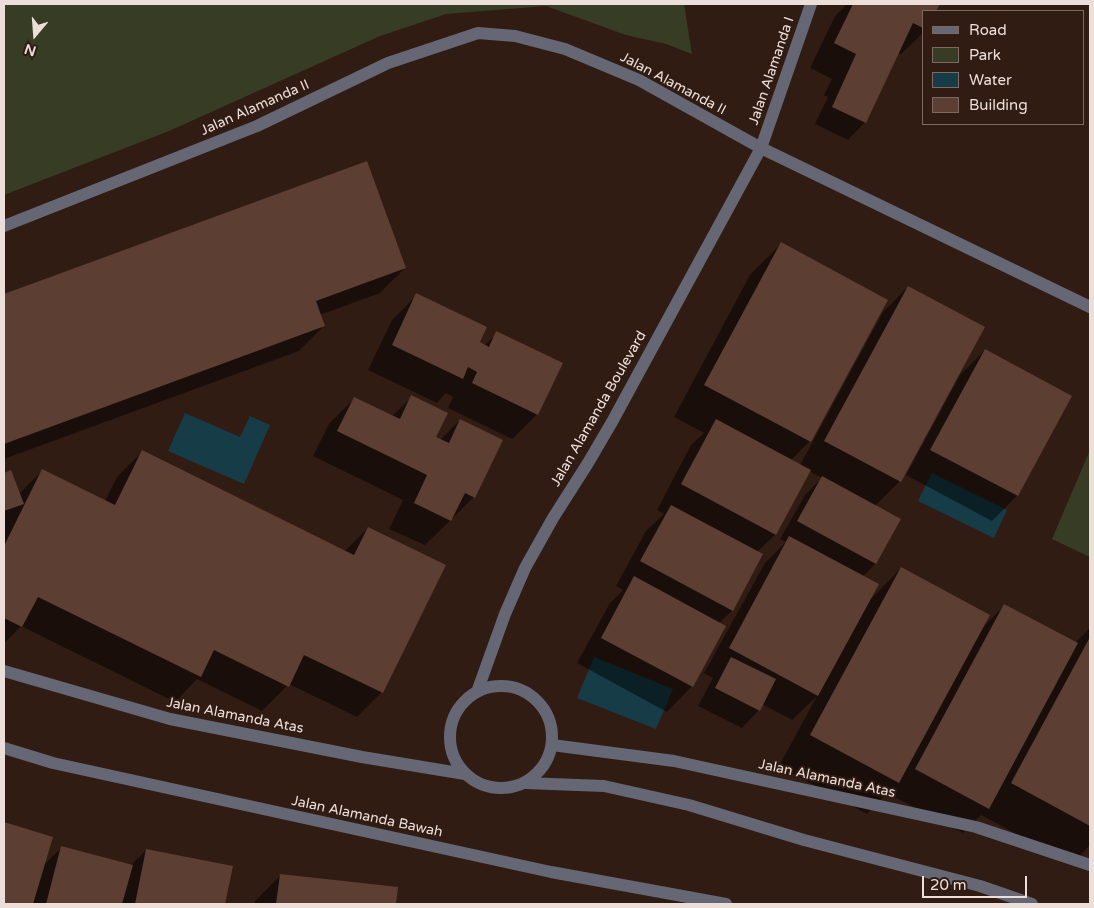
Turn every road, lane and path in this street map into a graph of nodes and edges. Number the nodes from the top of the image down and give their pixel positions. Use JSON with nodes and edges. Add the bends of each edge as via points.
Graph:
{"nodes":[{"id":1,"x":810,"y":4,"type":"edge"},
{"id":2,"x":761,"y":148,"type":"junction"},
{"id":3,"x":4,"y":226,"type":"edge"},
{"id":4,"x":1090,"y":307,"type":"edge"},
{"id":5,"x":4,"y":671,"type":"edge"},
{"id":6,"x":477,"y":692,"type":"junction"},
{"id":7,"x":552,"y":745,"type":"junction"},
{"id":8,"x":4,"y":748,"type":"edge"},
{"id":9,"x":465,"y":774,"type":"junction"},
{"id":10,"x":525,"y":783,"type":"junction"},
{"id":11,"x":1090,"y":866,"type":"edge"},
{"id":12,"x":726,"y":904,"type":"edge"},
{"id":13,"x":1032,"y":904,"type":"edge"}],
"edges":[{"from":1,"to":2,"type":"street","name":"Jalan Alamanda I"},
{"from":2,"to":3,"type":"street","name":"Jalan Alamanda II","via":[[639,80],[566,49],[515,36],[478,34],[388,63],[257,126]]},
{"from":2,"to":4,"type":"street","name":"Jalan Alamanda II"},
{"from":2,"to":6,"type":"street","name":"Jalan Alamanda Boulevard","via":[[612,422],[525,568]]},
{"from":5,"to":9,"type":"street","name":"Jalan Alamanda Atas","via":[[170,720]]},
{"from":6,"to":7,"type":"street","via":[[509,687],[537,701],[552,729]]},
{"from":6,"to":9,"type":"street","name":"Jalan Alamanda Boulevard","via":[[464,702],[450,730],[450,746]]},
{"from":7,"to":10,"type":"street","via":[[538,774]]},
{"from":7,"to":11,"type":"street","name":"Jalan Alamanda Atas","via":[[674,761],[976,827]]},
{"from":8,"to":12,"type":"street","name":"Jalan Alamanda Bawah","via":[[63,765],[550,872]]},
{"from":9,"to":10,"type":"street","via":[[478,784],[494,788],[510,788]]},
{"from":10,"to":13,"type":"street","via":[[604,786],[689,805],[804,840],[980,886]]}]}
